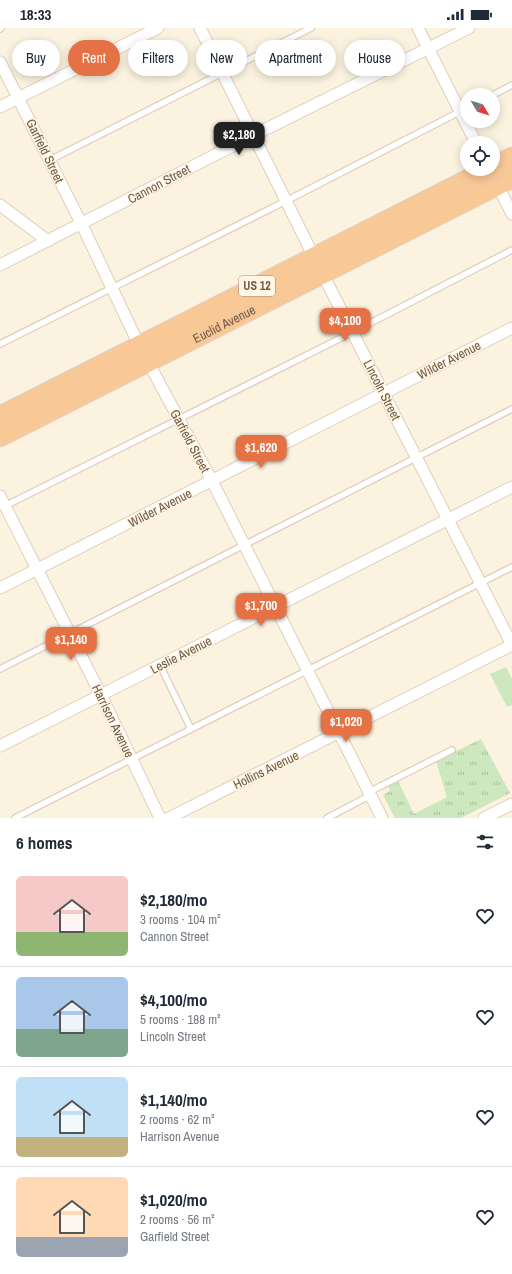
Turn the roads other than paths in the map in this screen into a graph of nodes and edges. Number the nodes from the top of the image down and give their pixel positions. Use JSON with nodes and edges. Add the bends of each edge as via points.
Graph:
{"nodes":[{"id":1,"x":158,"y":28,"type":"edge"},
{"id":2,"x":200,"y":28,"type":"edge"},
{"id":3,"x":310,"y":28,"type":"edge"},
{"id":4,"x":418,"y":28,"type":"edge"},
{"id":5,"x":469,"y":28,"type":"edge"},
{"id":6,"x":206,"y":40,"type":"edge"},
{"id":7,"x":428,"y":49,"type":"junction"},
{"id":8,"x":247,"y":60,"type":"edge"},
{"id":9,"x":0,"y":62,"type":"edge"},
{"id":10,"x":214,"y":76,"type":"edge"},
{"id":11,"x":224,"y":76,"type":"edge"},
{"id":12,"x":512,"y":85,"type":"edge"},
{"id":13,"x":500,"y":91,"type":"edge"},
{"id":14,"x":19,"y":97,"type":"junction"},
{"id":15,"x":460,"y":103,"type":"edge"},
{"id":16,"x":0,"y":107,"type":"edge"},
{"id":17,"x":460,"y":112,"type":"edge"},
{"id":18,"x":254,"y":135,"type":"junction"},
{"id":19,"x":512,"y":157,"type":"edge"},
{"id":20,"x":50,"y":160,"type":"junction"},
{"id":21,"x":500,"y":163,"type":"edge"},
{"id":22,"x":495,"y":176,"type":"edge"},
{"id":23,"x":495,"y":176,"type":"edge"},
{"id":24,"x":497,"y":176,"type":"edge"},
{"id":25,"x":286,"y":201,"type":"junction"},
{"id":26,"x":0,"y":205,"type":"edge"},
{"id":27,"x":512,"y":214,"type":"edge"},
{"id":28,"x":82,"y":225,"type":"junction"},
{"id":29,"x":48,"y":241,"type":"junction"},
{"id":30,"x":512,"y":250,"type":"edge"},
{"id":31,"x":314,"y":257,"type":"junction"},
{"id":32,"x":0,"y":265,"type":"edge"},
{"id":33,"x":323,"y":274,"type":"junction"},
{"id":34,"x":112,"y":289,"type":"junction"},
{"id":35,"x":512,"y":328,"type":"edge"},
{"id":36,"x":353,"y":332,"type":"junction"},
{"id":37,"x":0,"y":344,"type":"edge"},
{"id":38,"x":139,"y":345,"type":"junction"},
{"id":39,"x":147,"y":363,"type":"junction"},
{"id":40,"x":384,"y":393,"type":"junction"},
{"id":41,"x":512,"y":409,"type":"edge"},
{"id":42,"x":0,"y":416,"type":"edge"},
{"id":43,"x":178,"y":420,"type":"junction"},
{"id":44,"x":0,"y":438,"type":"edge"},
{"id":45,"x":416,"y":457,"type":"junction"},
{"id":46,"x":212,"y":481,"type":"junction"},
{"id":47,"x":512,"y":487,"type":"edge"},
{"id":48,"x":2,"y":501,"type":"edge"},
{"id":49,"x":449,"y":519,"type":"junction"},
{"id":50,"x":244,"y":545,"type":"junction"},
{"id":51,"x":512,"y":567,"type":"edge"},
{"id":52,"x":37,"y":569,"type":"junction"},
{"id":53,"x":481,"y":583,"type":"junction"},
{"id":54,"x":0,"y":588,"type":"edge"},
{"id":55,"x":275,"y":607,"type":"junction"},
{"id":56,"x":69,"y":633,"type":"junction"},
{"id":57,"x":512,"y":645,"type":"edge"},
{"id":58,"x":160,"y":665,"type":"junction"},
{"id":59,"x":0,"y":669,"type":"edge"},
{"id":60,"x":307,"y":670,"type":"junction"},
{"id":61,"x":101,"y":695,"type":"junction"},
{"id":62,"x":191,"y":729,"type":"junction"},
{"id":63,"x":339,"y":734,"type":"junction"},
{"id":64,"x":0,"y":746,"type":"edge"},
{"id":65,"x":452,"y":750,"type":"dead end"},
{"id":66,"x":131,"y":759,"type":"junction"},
{"id":67,"x":370,"y":794,"type":"junction"},
{"id":68,"x":512,"y":804,"type":"edge"},
{"id":69,"x":16,"y":818,"type":"edge"},
{"id":70,"x":160,"y":818,"type":"edge"},
{"id":71,"x":169,"y":818,"type":"edge"},
{"id":72,"x":327,"y":818,"type":"edge"},
{"id":73,"x":382,"y":818,"type":"edge"},
{"id":74,"x":484,"y":818,"type":"edge"}],
"edges":[{"from":1,"to":14,"type":"street"},
{"from":2,"to":6,"type":"street","name":"Lincoln Street"},
{"from":3,"to":8,"type":"lane"},
{"from":4,"to":7,"type":"street"},
{"from":5,"to":7,"type":"street","name":"Cannon Street"},
{"from":7,"to":15,"type":"street"},
{"from":7,"to":18,"type":"street","name":"Cannon Street"},
{"from":9,"to":14,"type":"street","name":"Garfield Street"},
{"from":10,"to":20,"type":"lane"},
{"from":11,"to":18,"type":"street","name":"Lincoln Street"},
{"from":12,"to":13,"type":"lane"},
{"from":14,"to":16,"type":"street"},
{"from":14,"to":20,"type":"street","name":"Garfield Street"},
{"from":17,"to":25,"type":"lane"},
{"from":18,"to":25,"type":"street","name":"Lincoln Street"},
{"from":18,"to":28,"type":"street","name":"Cannon Street"},
{"from":19,"to":21,"type":"highway"},
{"from":20,"to":28,"type":"street","name":"Garfield Street"},
{"from":22,"to":31,"type":"highway","name":"Euclid Avenue","number":"US 12"},
{"from":23,"to":33,"type":"highway","name":"Euclid Avenue","number":"US 12"},
{"from":24,"to":27,"type":"street"},
{"from":25,"to":31,"type":"street","name":"Lincoln Street"},
{"from":25,"to":34,"type":"lane"},
{"from":26,"to":29,"type":"street"},
{"from":28,"to":29,"type":"street","name":"Cannon Street"},
{"from":28,"to":34,"type":"street","name":"Garfield Street"},
{"from":29,"to":32,"type":"street","name":"Cannon Street"},
{"from":30,"to":36,"type":"lane"},
{"from":31,"to":33,"type":"street","name":"Lincoln Street"},
{"from":31,"to":38,"type":"highway","name":"Euclid Avenue","number":"US 12"},
{"from":33,"to":36,"type":"street","name":"Lincoln Street"},
{"from":33,"to":39,"type":"highway","name":"Euclid Avenue","number":"US 12"},
{"from":34,"to":37,"type":"lane"},
{"from":34,"to":38,"type":"street","name":"Garfield Street"},
{"from":35,"to":40,"type":"street","name":"Wilder Avenue"},
{"from":36,"to":40,"type":"street","name":"Lincoln Street"},
{"from":36,"to":43,"type":"lane"},
{"from":38,"to":39,"type":"street","name":"Garfield Street"},
{"from":38,"to":42,"type":"highway","name":"Euclid Avenue","number":"US 12"},
{"from":39,"to":43,"type":"street","name":"Garfield Street"},
{"from":39,"to":44,"type":"highway","name":"Euclid Avenue","number":"US 12"},
{"from":40,"to":45,"type":"street","name":"Lincoln Street"},
{"from":40,"to":46,"type":"street","name":"Wilder Avenue"},
{"from":41,"to":45,"type":"lane"},
{"from":43,"to":46,"type":"street","name":"Garfield Street"},
{"from":43,"to":48,"type":"lane"},
{"from":45,"to":49,"type":"street","name":"Lincoln Street"},
{"from":45,"to":50,"type":"lane"},
{"from":46,"to":50,"type":"street","name":"Garfield Street"},
{"from":46,"to":52,"type":"street","name":"Wilder Avenue"},
{"from":47,"to":49,"type":"street","name":"Leslie Avenue"},
{"from":48,"to":52,"type":"street","name":"Harrison Avenue"},
{"from":49,"to":53,"type":"street","name":"Lincoln Street"},
{"from":49,"to":55,"type":"street","name":"Leslie Avenue"},
{"from":50,"to":55,"type":"street","name":"Garfield Street"},
{"from":50,"to":56,"type":"lane"},
{"from":51,"to":53,"type":"lane"},
{"from":52,"to":54,"type":"street","name":"Wilder Avenue"},
{"from":52,"to":56,"type":"street","name":"Harrison Avenue"},
{"from":53,"to":57,"type":"street","name":"Lincoln Street"},
{"from":53,"to":60,"type":"lane"},
{"from":55,"to":58,"type":"street","name":"Leslie Avenue"},
{"from":55,"to":60,"type":"street","name":"Garfield Street"},
{"from":56,"to":59,"type":"lane"},
{"from":56,"to":61,"type":"street","name":"Harrison Avenue"},
{"from":57,"to":63,"type":"street","name":"Hollins Avenue"},
{"from":58,"to":61,"type":"street","name":"Leslie Avenue"},
{"from":58,"to":62,"type":"lane"},
{"from":60,"to":62,"type":"lane"},
{"from":60,"to":63,"type":"street","name":"Garfield Street"},
{"from":61,"to":64,"type":"street","name":"Leslie Avenue"},
{"from":61,"to":66,"type":"street","name":"Harrison Avenue"},
{"from":62,"to":66,"type":"lane"},
{"from":63,"to":67,"type":"street","name":"Garfield Street"},
{"from":63,"to":71,"type":"street","name":"Hollins Avenue"},
{"from":65,"to":67,"type":"lane"},
{"from":66,"to":69,"type":"lane"},
{"from":66,"to":70,"type":"street","name":"Harrison Avenue"},
{"from":67,"to":72,"type":"lane"},
{"from":67,"to":73,"type":"street","name":"Garfield Street"},
{"from":68,"to":74,"type":"street"}]}
